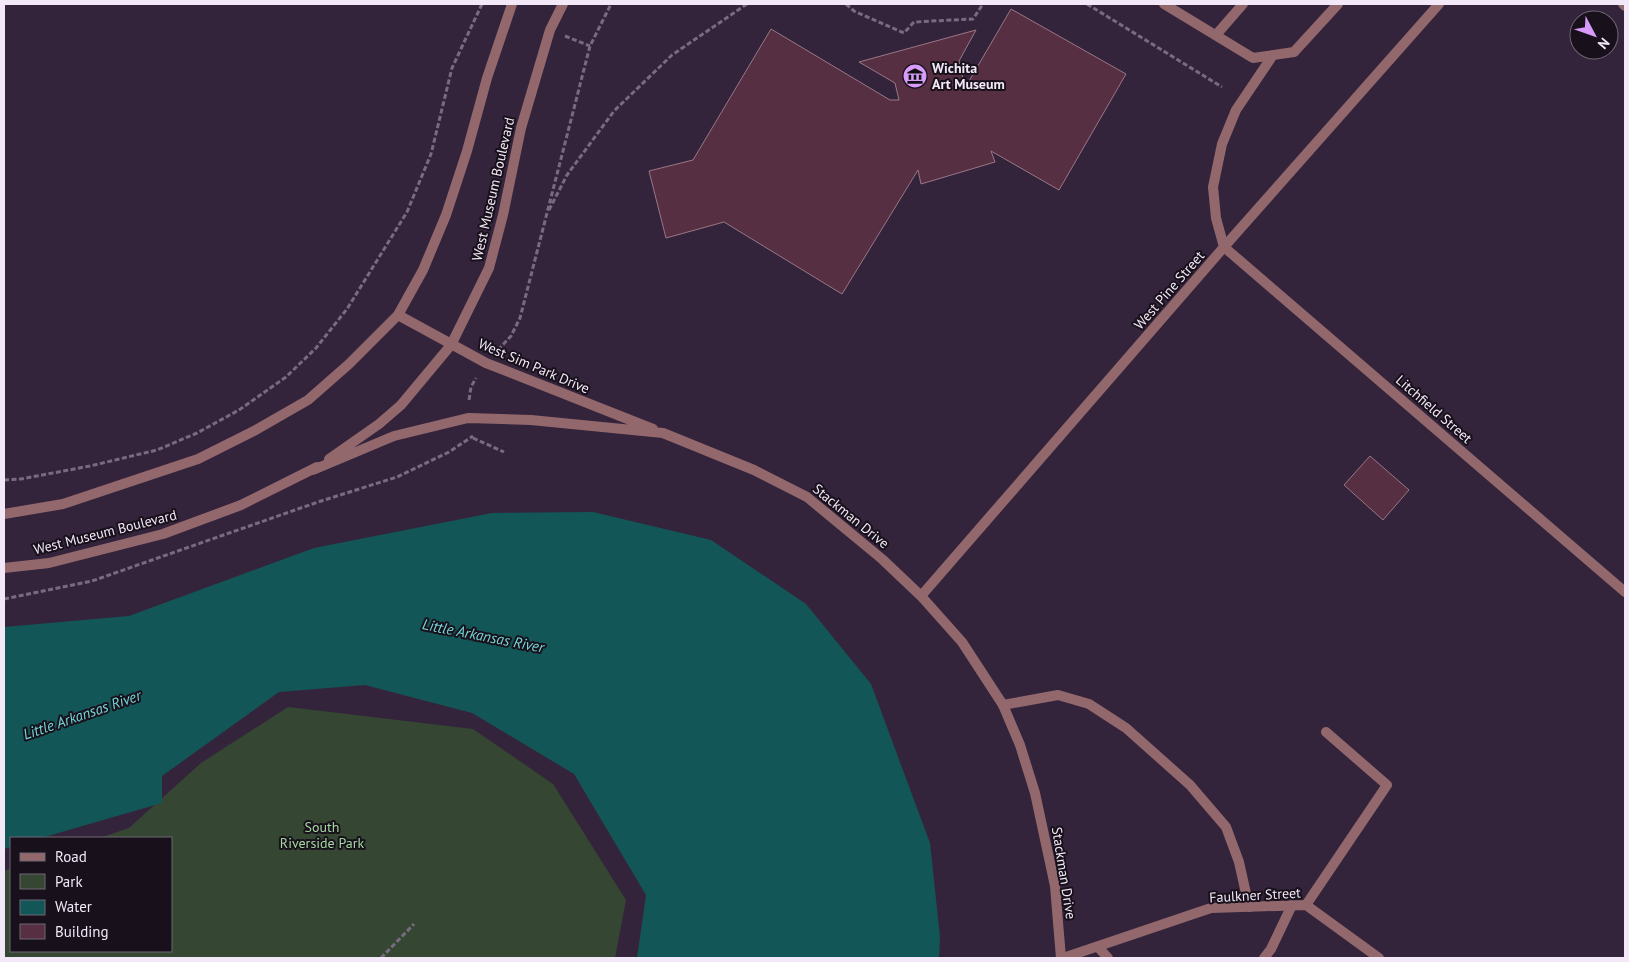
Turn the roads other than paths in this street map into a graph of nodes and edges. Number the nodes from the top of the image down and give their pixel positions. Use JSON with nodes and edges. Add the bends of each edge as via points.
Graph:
{"nodes":[{"id":1,"x":512,"y":4,"type":"edge"},
{"id":2,"x":563,"y":4,"type":"edge"},
{"id":3,"x":1164,"y":4,"type":"edge"},
{"id":4,"x":1244,"y":4,"type":"edge"},
{"id":5,"x":1338,"y":4,"type":"edge"},
{"id":6,"x":1439,"y":4,"type":"edge"},
{"id":7,"x":1216,"y":35,"type":"junction"},
{"id":8,"x":1273,"y":55,"type":"junction"},
{"id":9,"x":1224,"y":247,"type":"junction"},
{"id":10,"x":398,"y":315,"type":"junction"},
{"id":11,"x":451,"y":344,"type":"junction"},
{"id":12,"x":663,"y":433,"type":"junction"},
{"id":13,"x":313,"y":470,"type":"junction"},
{"id":14,"x":4,"y":514,"type":"edge"},
{"id":15,"x":4,"y":568,"type":"edge"},
{"id":16,"x":1625,"y":592,"type":"edge"},
{"id":17,"x":921,"y":596,"type":"junction"},
{"id":18,"x":1002,"y":705,"type":"junction"},
{"id":19,"x":1326,"y":732,"type":"dead end"},
{"id":20,"x":1306,"y":904,"type":"junction"},
{"id":21,"x":1292,"y":905,"type":"junction"},
{"id":22,"x":1248,"y":907,"type":"junction"},
{"id":23,"x":1098,"y":947,"type":"junction"},
{"id":24,"x":1062,"y":958,"type":"edge"},
{"id":25,"x":1108,"y":958,"type":"edge"},
{"id":26,"x":1264,"y":958,"type":"edge"},
{"id":27,"x":1379,"y":958,"type":"edge"}],
"edges":[{"from":1,"to":10,"type":"street","via":[[446,216],[423,270]]},
{"from":2,"to":11,"type":"street","name":"West Museum Boulevard","via":[[550,30],[521,128],[489,268]]},
{"from":3,"to":7,"type":"street"},
{"from":4,"to":7,"type":"street"},
{"from":5,"to":8,"type":"street","via":[[1294,52]]},
{"from":6,"to":9,"type":"street","name":"West Pine Street"},
{"from":7,"to":8,"type":"street","via":[[1253,58]]},
{"from":8,"to":9,"type":"street","via":[[1236,110],[1222,144],[1213,187],[1216,218]]},
{"from":9,"to":16,"type":"street","name":"Litchfield Street"},
{"from":9,"to":17,"type":"street","name":"West Pine Street"},
{"from":10,"to":11,"type":"street","name":"West Sim Park Drive"},
{"from":10,"to":14,"type":"street","via":[[308,400],[254,431],[198,459],[63,504]]},
{"from":11,"to":12,"type":"street","name":"West Sim Park Drive","via":[[486,363]]},
{"from":11,"to":13,"type":"street","name":"West Museum Boulevard","via":[[401,405]]},
{"from":12,"to":13,"type":"street","name":"Stackman Drive","via":[[532,420],[468,418],[394,436]]},
{"from":12,"to":17,"type":"street","name":"Stackman Drive","via":[[754,470],[807,497]]},
{"from":13,"to":15,"type":"street","name":"West Museum Boulevard","via":[[241,505],[164,534],[49,563]]},
{"from":17,"to":18,"type":"street","name":"Stackman Drive","via":[[962,642]]},
{"from":18,"to":22,"type":"street","via":[[1058,694],[1090,704],[1126,728],[1190,785],[1226,827],[1240,862]]},
{"from":18,"to":24,"type":"street","name":"Stackman Drive","via":[[1020,745],[1035,793],[1055,886]]},
{"from":19,"to":20,"type":"street","via":[[1387,785]]},
{"from":20,"to":21,"type":"street","name":"Faulkner Street"},
{"from":20,"to":27,"type":"street","name":"Faulkner Street"},
{"from":21,"to":22,"type":"street","name":"Faulkner Street"},
{"from":21,"to":26,"type":"street"},
{"from":22,"to":23,"type":"street","name":"Faulkner Street","via":[[1211,908]]},
{"from":23,"to":24,"type":"street","name":"Faulkner Street"},
{"from":23,"to":25,"type":"street"}]}
